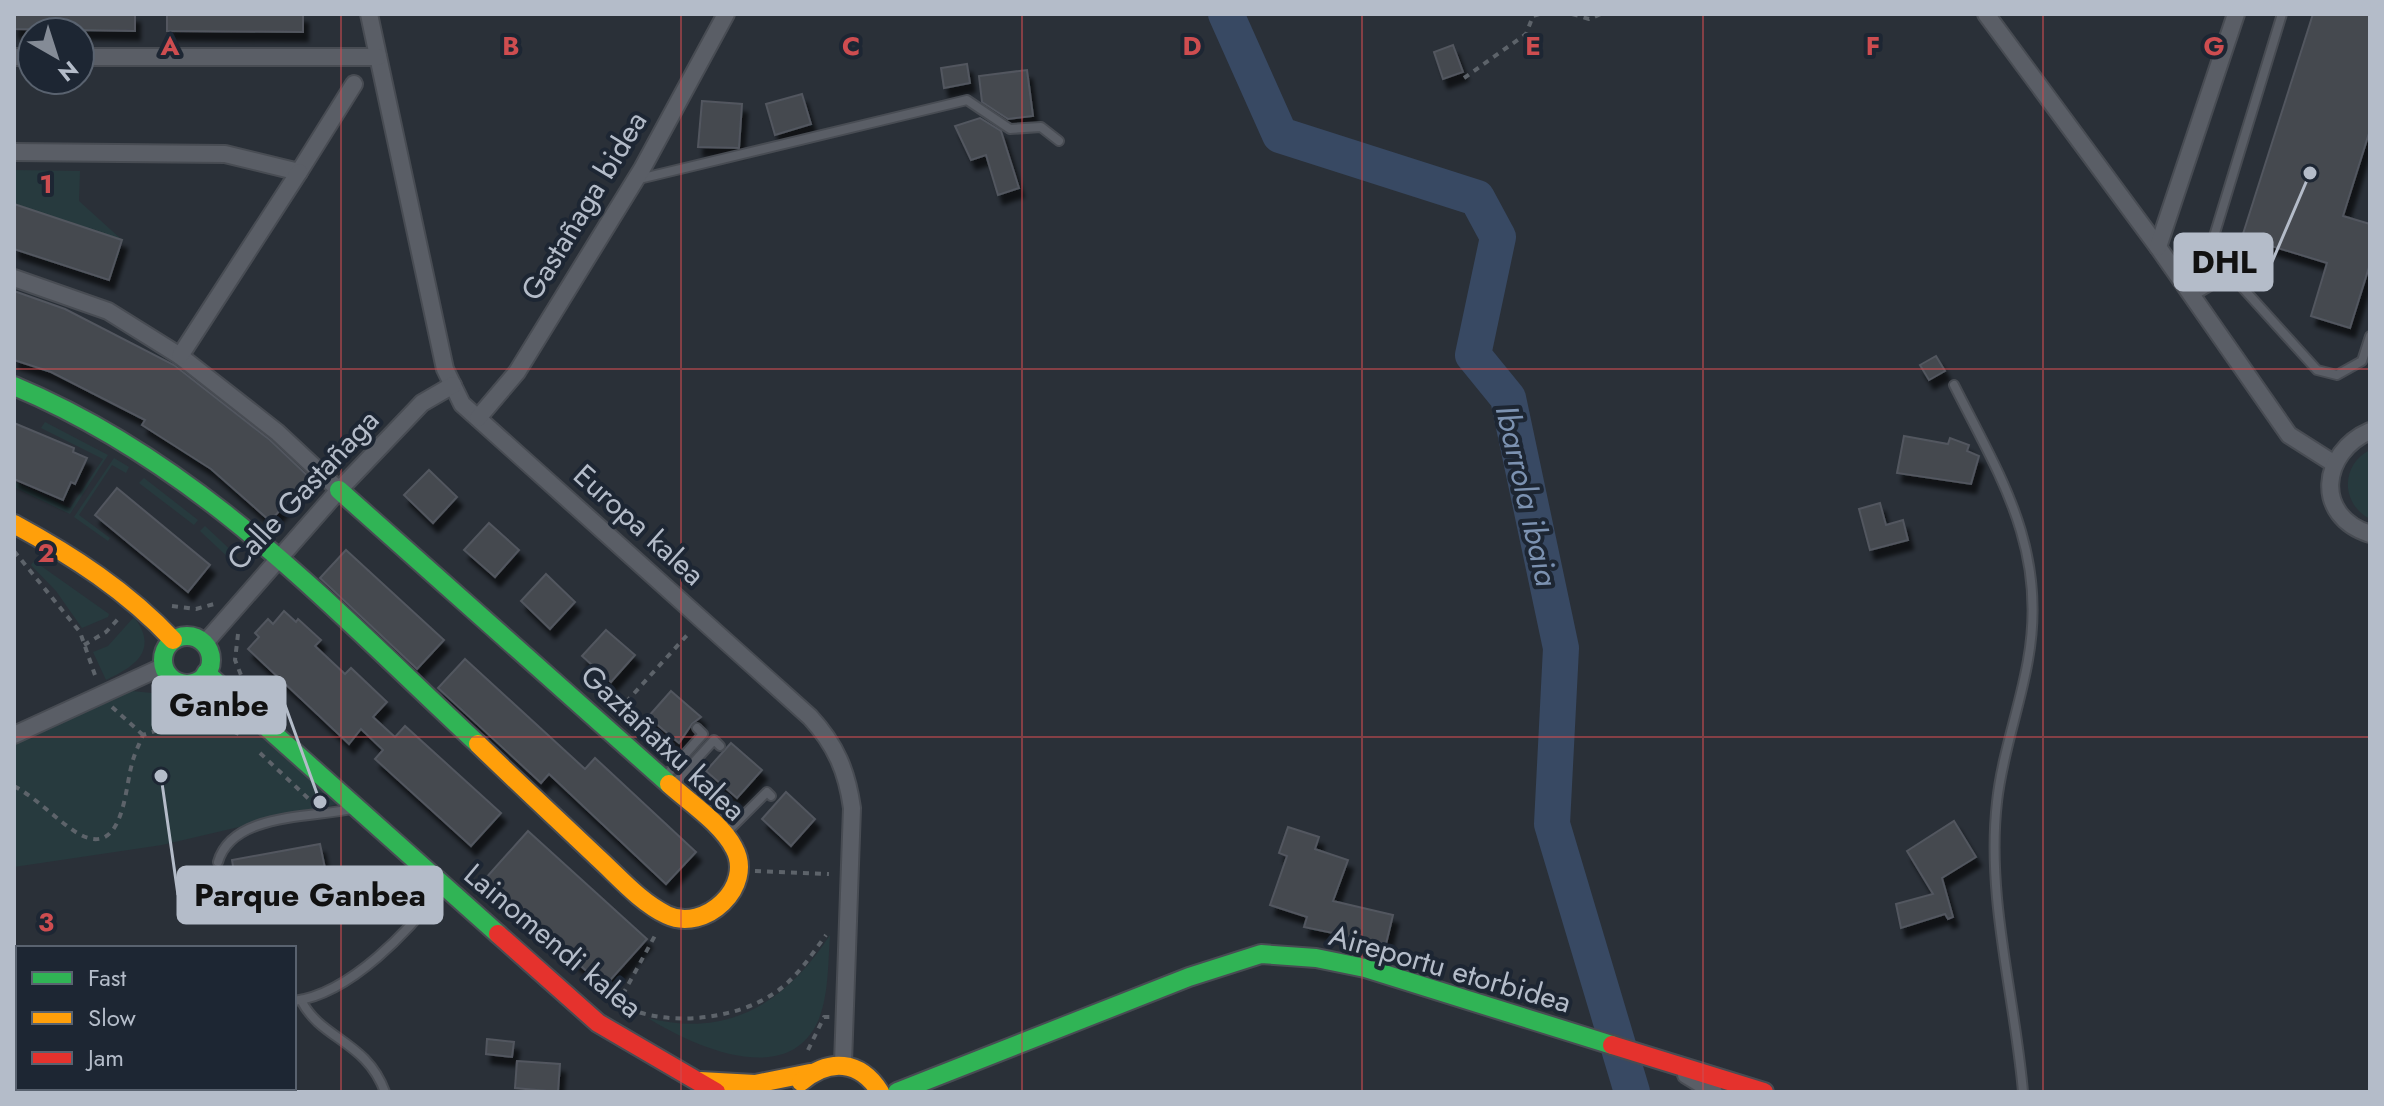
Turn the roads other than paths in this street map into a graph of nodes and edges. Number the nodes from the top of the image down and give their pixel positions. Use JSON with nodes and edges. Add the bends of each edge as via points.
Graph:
{"nodes":[{"id":1,"x":369,"y":14,"type":"edge"},
{"id":2,"x":726,"y":14,"type":"edge"},
{"id":3,"x":1986,"y":14,"type":"edge"},
{"id":4,"x":2236,"y":14,"type":"edge"},
{"id":5,"x":2282,"y":14,"type":"edge"},
{"id":6,"x":96,"y":57,"type":"edge"},
{"id":7,"x":378,"y":57,"type":"junction"},
{"id":8,"x":354,"y":84,"type":"dead end"},
{"id":9,"x":1059,"y":141,"type":"dead end"},
{"id":10,"x":14,"y":152,"type":"edge"},
{"id":11,"x":299,"y":172,"type":"junction"},
{"id":12,"x":634,"y":180,"type":"junction"},
{"id":13,"x":2158,"y":247,"type":"junction"},
{"id":14,"x":2229,"y":275,"type":"junction"},
{"id":15,"x":14,"y":278,"type":"edge"},
{"id":16,"x":2193,"y":296,"type":"junction"},
{"id":17,"x":2370,"y":336,"type":"edge"},
{"id":18,"x":180,"y":356,"type":"junction"},
{"id":19,"x":453,"y":385,"type":"junction"},
{"id":20,"x":1954,"y":385,"type":"dead end"},
{"id":21,"x":14,"y":386,"type":"edge"},
{"id":22,"x":478,"y":418,"type":"junction"},
{"id":23,"x":2370,"y":431,"type":"edge"},
{"id":24,"x":2333,"y":463,"type":"junction"},
{"id":25,"x":339,"y":490,"type":"junction"},
{"id":26,"x":14,"y":524,"type":"edge"},
{"id":27,"x":2369,"y":537,"type":"edge"},
{"id":28,"x":277,"y":557,"type":"junction"},
{"id":29,"x":173,"y":640,"type":"junction"},
{"id":30,"x":204,"y":644,"type":"junction"},
{"id":31,"x":164,"y":666,"type":"junction"},
{"id":32,"x":206,"y":673,"type":"junction"},
{"id":33,"x":697,"y":728,"type":"dead end"},
{"id":34,"x":14,"y":735,"type":"edge"},
{"id":35,"x":720,"y":746,"type":"dead end"},
{"id":36,"x":667,"y":783,"type":"junction"},
{"id":37,"x":771,"y":796,"type":"dead end"},
{"id":38,"x":357,"y":808,"type":"junction"},
{"id":39,"x":723,"y":835,"type":"junction"},
{"id":40,"x":218,"y":862,"type":"dead end"},
{"id":41,"x":444,"y":886,"type":"junction"},
{"id":42,"x":297,"y":1000,"type":"edge"},
{"id":43,"x":1661,"y":1060,"type":"junction"},
{"id":44,"x":843,"y":1063,"type":"junction"},
{"id":45,"x":810,"y":1073,"type":"junction"},
{"id":46,"x":693,"y":1080,"type":"junction"},
{"id":47,"x":385,"y":1092,"type":"edge"},
{"id":48,"x":716,"y":1092,"type":"edge"},
{"id":49,"x":795,"y":1092,"type":"edge"},
{"id":50,"x":880,"y":1092,"type":"edge"},
{"id":51,"x":897,"y":1092,"type":"edge"},
{"id":52,"x":1714,"y":1092,"type":"edge"},
{"id":53,"x":1764,"y":1092,"type":"edge"},
{"id":54,"x":2023,"y":1092,"type":"edge"}],
"edges":[{"from":1,"to":7,"type":"street","name":"Europa kalea"},
{"from":2,"to":12,"type":"street","name":"Gastañaga bidea"},
{"from":3,"to":13,"type":"street"},
{"from":4,"to":13,"type":"street"},
{"from":5,"to":14,"type":"lane","via":[[2211,246]]},
{"from":6,"to":7,"type":"street"},
{"from":7,"to":19,"type":"street","name":"Europa kalea","via":[[445,369]]},
{"from":8,"to":11,"type":"street"},
{"from":9,"to":12,"type":"lane","via":[[1041,127],[1010,129],[967,100]]},
{"from":10,"to":11,"type":"street","via":[[225,154]]},
{"from":11,"to":18,"type":"street"},
{"from":12,"to":22,"type":"street","name":"Gastañaga bidea","via":[[517,372]]},
{"from":13,"to":16,"type":"street"},
{"from":14,"to":16,"type":"lane"},
{"from":14,"to":17,"type":"lane","via":[[2317,370],[2337,375],[2362,361]]},
{"from":15,"to":18,"type":"street","name":"Gaztañatxu kalea","via":[[108,311]]},
{"from":16,"to":24,"type":"street","via":[[2289,435]]},
{"from":18,"to":25,"type":"street","name":"Gaztañatxu kalea","via":[[277,432]]},
{"from":19,"to":22,"type":"street","name":"Europa kalea","via":[[462,404]]},
{"from":19,"to":25,"type":"street","name":"Calle Gastañaga","via":[[422,403]]},
{"from":20,"to":54,"type":"lane","via":[[2017,510],[2032,569],[2029,657],[1997,802],[1996,887]]},
{"from":21,"to":28,"type":"main road","via":[[108,427],[175,473]]},
{"from":22,"to":44,"type":"street","name":"Europa kalea","via":[[810,717],[838,755],[848,776],[852,808]]},
{"from":23,"to":24,"type":"street","via":[[2342,449]]},
{"from":24,"to":27,"type":"street","via":[[2332,497],[2351,525]]},
{"from":25,"to":28,"type":"street","name":"Calle Gastañaga"},
{"from":25,"to":36,"type":"main road","name":"Gaztañatxu kalea"},
{"from":26,"to":29,"type":"main road","via":[[56,547]]},
{"from":28,"to":30,"type":"street","name":"Calle Gastañaga"},
{"from":28,"to":39,"type":"main road","name":"Gaztañatxu kalea","via":[[666,916],[691,921],[715,909],[731,892],[738,870],[734,847]]},
{"from":29,"to":30,"type":"main road","via":[[190,636]]},
{"from":29,"to":31,"type":"main road"},
{"from":30,"to":32,"type":"main road","via":[[211,660]]},
{"from":31,"to":32,"type":"main road","via":[[180,683],[192,683]]},
{"from":31,"to":34,"type":"street"},
{"from":32,"to":38,"type":"main road","name":"Lainomendi kalea"},
{"from":33,"to":36,"type":"lane","via":[[703,734]]},
{"from":35,"to":36,"type":"lane","via":[[714,740]]},
{"from":36,"to":39,"type":"main road","name":"Gaztañatxu kalea"},
{"from":37,"to":39,"type":"lane","via":[[767,792]]},
{"from":38,"to":40,"type":"lane","via":[[258,825],[233,835]]},
{"from":38,"to":41,"type":"main road","name":"Lainomendi kalea"},
{"from":41,"to":42,"type":"lane","via":[[408,932],[382,953],[338,983]]},
{"from":41,"to":46,"type":"main road","name":"Lainomendi kalea","via":[[598,1023]]},
{"from":42,"to":47,"type":"lane","via":[[310,1018],[362,1053]]},
{"from":43,"to":51,"type":"main road","name":"Aireportu etorbidea","via":[[1365,968],[1261,954],[1189,977]]},
{"from":43,"to":52,"type":"street"},
{"from":43,"to":53,"type":"main road","name":"Aireportu etorbidea"},
{"from":44,"to":45,"type":"main road","name":"Lainomendi kalea"},
{"from":44,"to":50,"type":"main road","via":[[864,1071]]},
{"from":45,"to":46,"type":"main road","name":"Lainomendi kalea","via":[[736,1087]]},
{"from":45,"to":49,"type":"main road"},
{"from":46,"to":48,"type":"main road","name":"Lainomendi kalea"}]}
